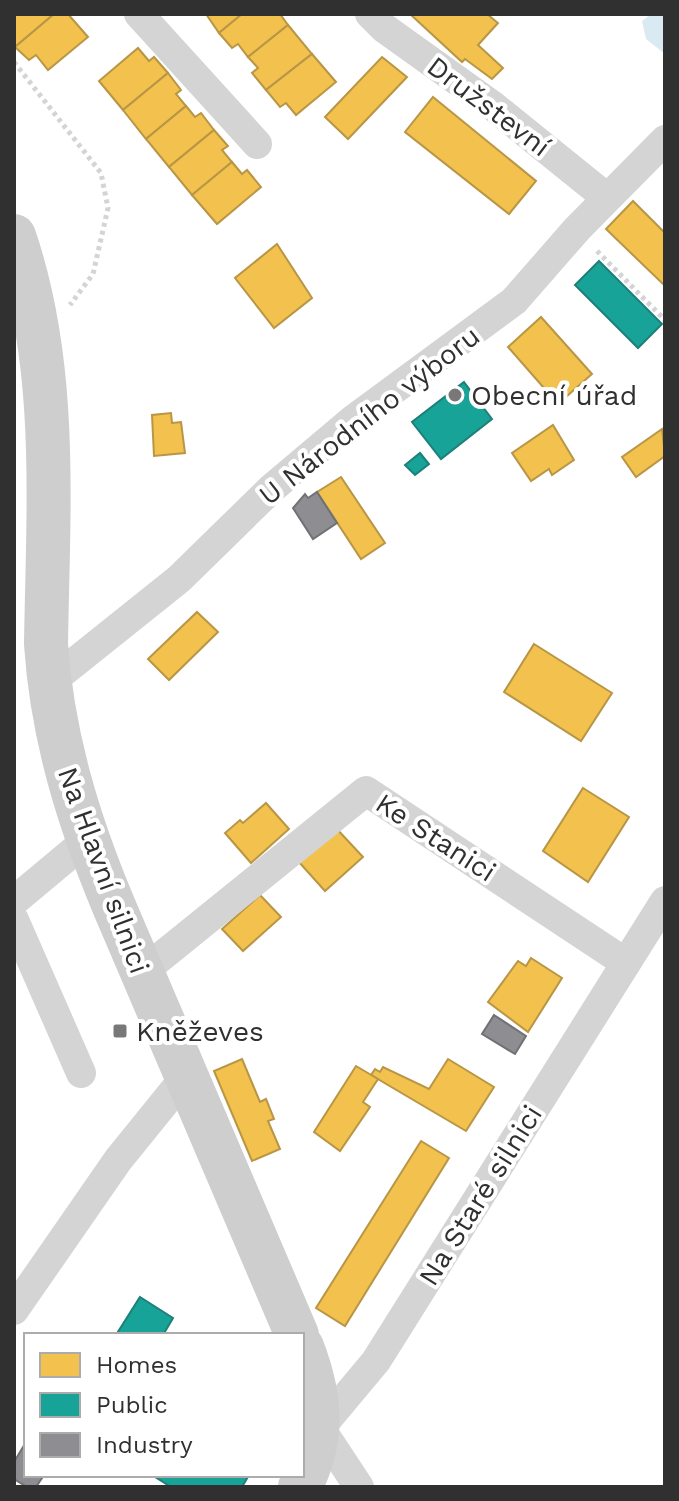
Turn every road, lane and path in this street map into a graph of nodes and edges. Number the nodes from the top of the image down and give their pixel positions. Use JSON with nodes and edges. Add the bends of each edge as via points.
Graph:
{"nodes":[{"id":1,"x":139,"y":14,"type":"edge"},
{"id":2,"x":370,"y":14,"type":"edge"},
{"id":3,"x":14,"y":62,"type":"edge"},
{"id":4,"x":665,"y":140,"type":"edge"},
{"id":5,"x":257,"y":144,"type":"dead end"},
{"id":6,"x":607,"y":198,"type":"junction"},
{"id":7,"x":577,"y":229,"type":"junction"},
{"id":8,"x":14,"y":236,"type":"edge"},
{"id":9,"x":39,"y":325,"type":"junction"},
{"id":10,"x":665,"y":326,"type":"edge"},
{"id":11,"x":49,"y":683,"type":"junction"},
{"id":12,"x":87,"y":840,"type":"junction"},
{"id":13,"x":14,"y":901,"type":"edge"},
{"id":14,"x":665,"y":901,"type":"edge"},
{"id":15,"x":14,"y":920,"type":"edge"},
{"id":16,"x":626,"y":963,"type":"junction"},
{"id":17,"x":141,"y":973,"type":"junction"},
{"id":18,"x":81,"y":1073,"type":"dead end"},
{"id":19,"x":186,"y":1076,"type":"junction"},
{"id":20,"x":14,"y":1310,"type":"edge"},
{"id":21,"x":296,"y":1333,"type":"edge"},
{"id":22,"x":304,"y":1353,"type":"edge"},
{"id":23,"x":320,"y":1428,"type":"junction"},
{"id":24,"x":300,"y":1487,"type":"edge"},
{"id":25,"x":359,"y":1487,"type":"edge"}],
"edges":[{"from":1,"to":5,"type":"street"},
{"from":2,"to":6,"type":"street","name":"Družstevní"},
{"from":3,"to":9,"type":"path","via":[[101,173],[108,208],[93,274],[71,305]]},
{"from":4,"to":6,"type":"street","name":"U Národního výboru"},
{"from":6,"to":7,"type":"street","name":"U Národního výboru"},
{"from":7,"to":10,"type":"path","via":[[665,320]]},
{"from":7,"to":11,"type":"street","name":"U Národního výboru","via":[[514,301],[354,419],[271,489],[179,579]]},
{"from":8,"to":9,"type":"street","name":"Na Hlavní silnici"},
{"from":9,"to":11,"type":"street","name":"Na Hlavní silnici","via":[[46,397]]},
{"from":11,"to":12,"type":"street","name":"Na Hlavní silnici","via":[[62,758]]},
{"from":12,"to":13,"type":"street"},
{"from":12,"to":17,"type":"street","name":"Na Hlavní silnici"},
{"from":14,"to":16,"type":"street","name":"Na Staré silnici"},
{"from":15,"to":18,"type":"street"},
{"from":16,"to":17,"type":"street","name":"Ke Stanici","via":[[366,791]]},
{"from":16,"to":23,"type":"street","name":"Na Staré silnici","via":[[376,1361]]},
{"from":17,"to":19,"type":"street","name":"Na Hlavní silnici"},
{"from":19,"to":20,"type":"street","via":[[118,1160]]},
{"from":19,"to":21,"type":"street","name":"Na Hlavní silnici"},
{"from":22,"to":23,"type":"street"},
{"from":23,"to":24,"type":"street","name":"Na Staré silnici"},
{"from":23,"to":25,"type":"street"}]}
